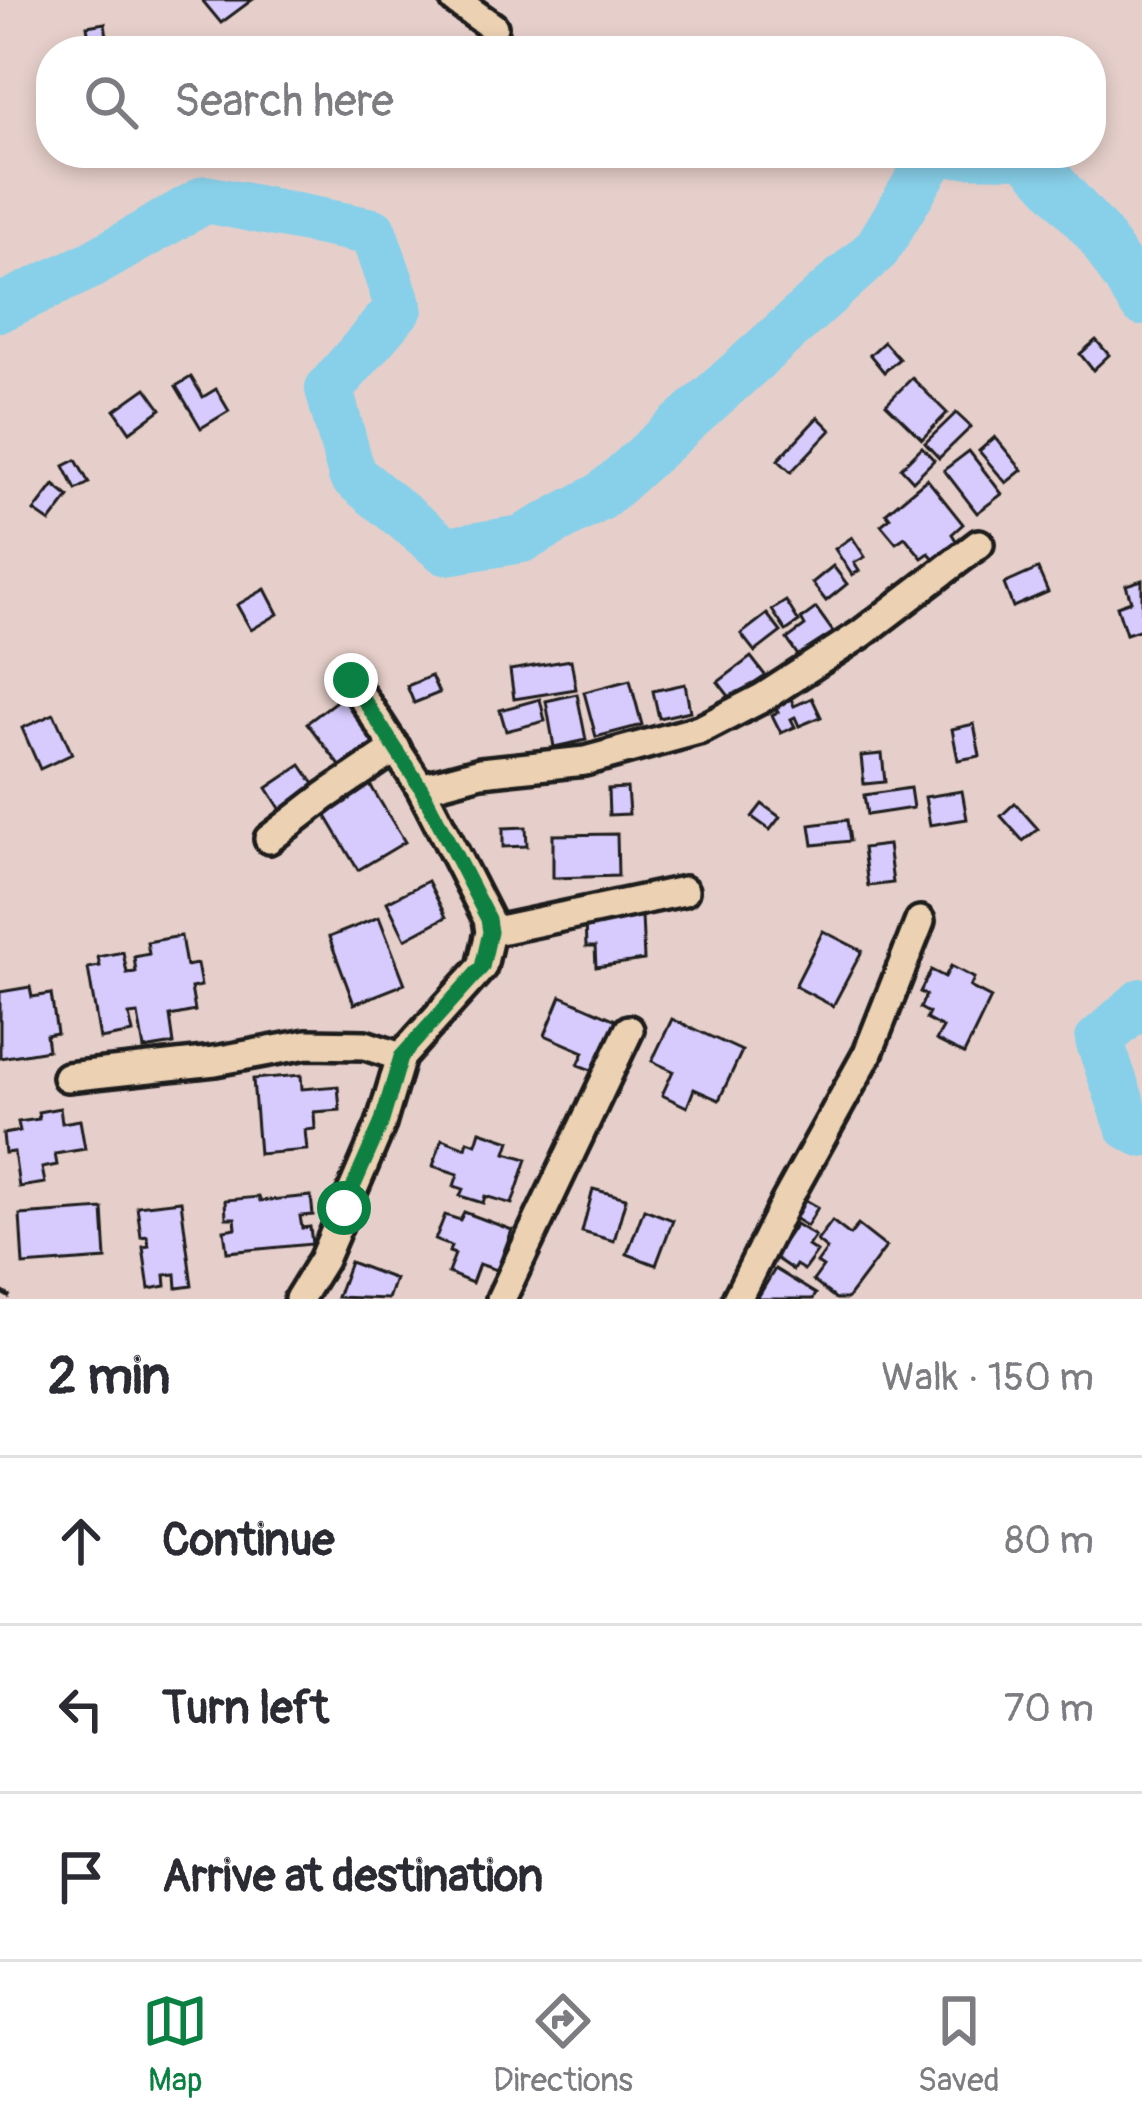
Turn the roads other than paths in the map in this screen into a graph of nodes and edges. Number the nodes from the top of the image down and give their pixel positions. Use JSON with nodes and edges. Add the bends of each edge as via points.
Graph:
{"nodes":[{"id":1,"x":455,"y":0,"type":"edge"},
{"id":2,"x":493,"y":27,"type":"dead end"},
{"id":3,"x":979,"y":544,"type":"dead end"},
{"id":4,"x":351,"y":680,"type":"dead end"},
{"id":5,"x":396,"y":748,"type":"junction"},
{"id":6,"x":421,"y":788,"type":"junction"},
{"id":7,"x":269,"y":839,"type":"dead end"},
{"id":8,"x":684,"y":892,"type":"dead end"},
{"id":9,"x":920,"y":921,"type":"dead end"},
{"id":10,"x":490,"y":932,"type":"junction"},
{"id":11,"x":628,"y":1030,"type":"dead end"},
{"id":12,"x":401,"y":1057,"type":"junction"},
{"id":13,"x":67,"y":1077,"type":"dead end"},
{"id":14,"x":299,"y":1299,"type":"edge"},
{"id":15,"x":501,"y":1299,"type":"edge"},
{"id":16,"x":737,"y":1299,"type":"edge"}],
"edges":[{"from":1,"to":2,"type":"street"},
{"from":3,"to":6,"type":"street","via":[[861,634],[702,729],[585,761]]},
{"from":4,"to":5,"type":"street"},
{"from":5,"to":6,"type":"street"},
{"from":5,"to":7,"type":"street"},
{"from":6,"to":10,"type":"street"},
{"from":8,"to":10,"type":"street"},
{"from":9,"to":16,"type":"street","via":[[868,1053]]},
{"from":10,"to":12,"type":"street","via":[[482,967]]},
{"from":11,"to":15,"type":"street"},
{"from":12,"to":13,"type":"street","via":[[364,1045],[307,1044]]},
{"from":12,"to":14,"type":"street","via":[[381,1124]]}]}
